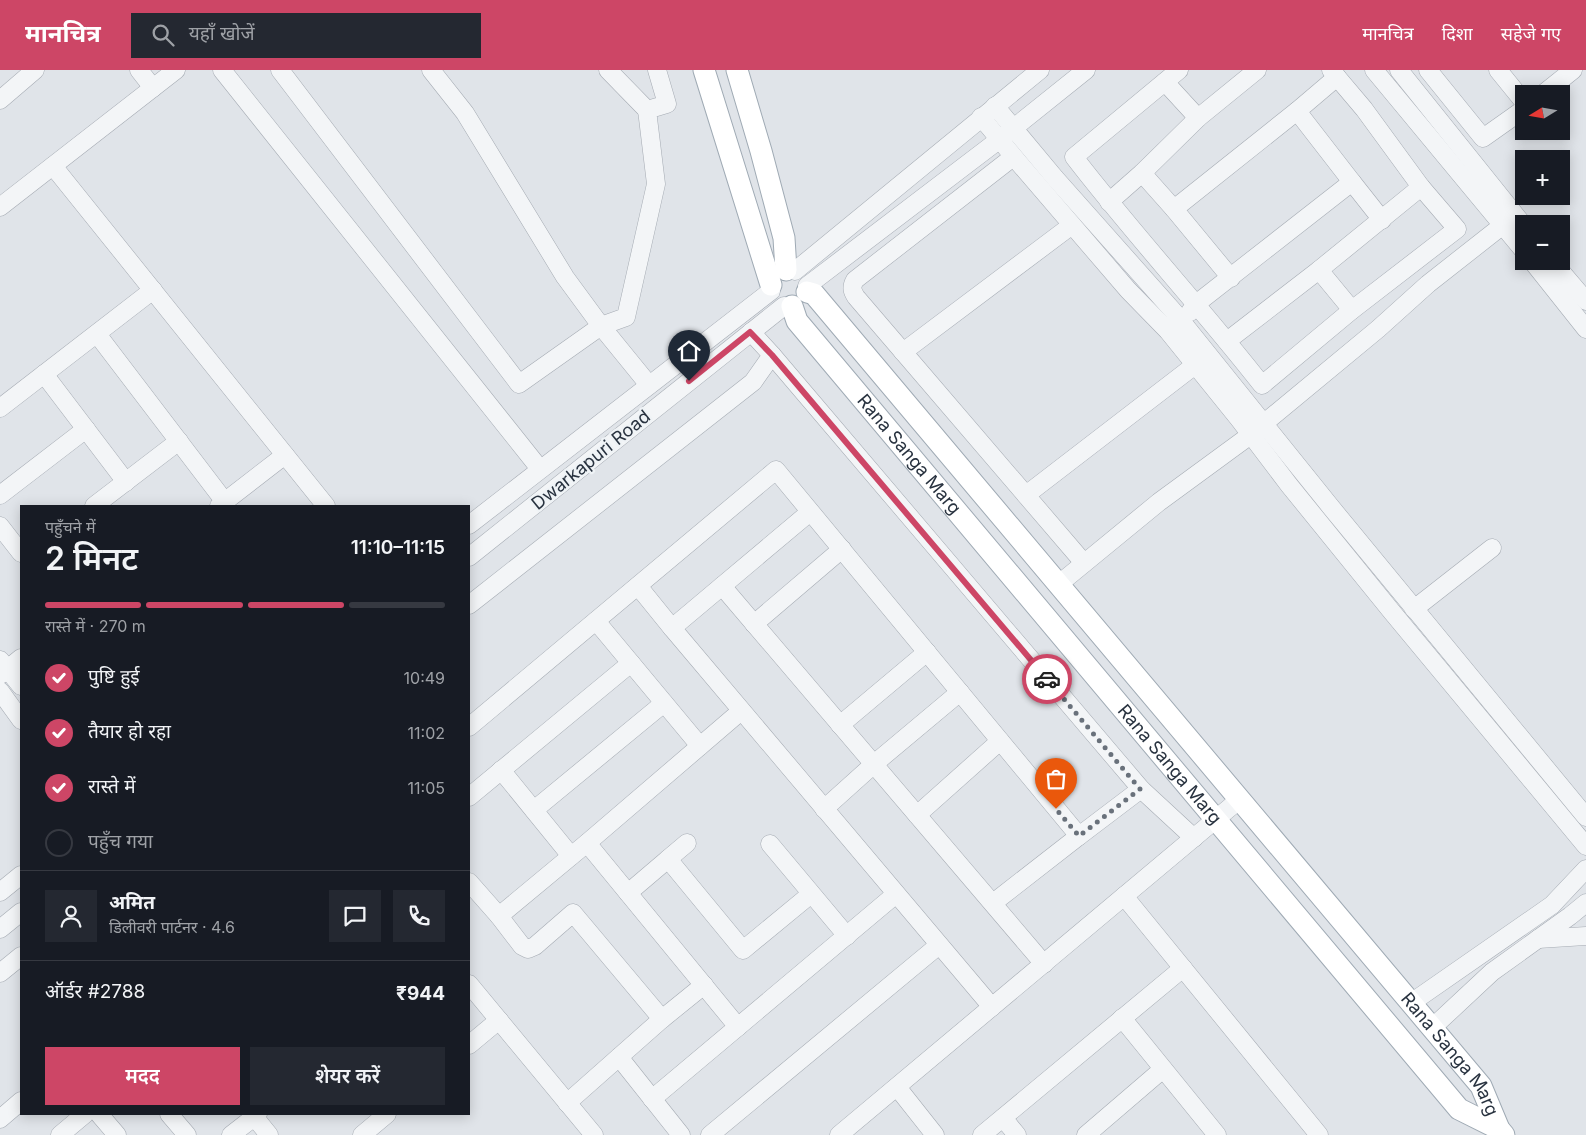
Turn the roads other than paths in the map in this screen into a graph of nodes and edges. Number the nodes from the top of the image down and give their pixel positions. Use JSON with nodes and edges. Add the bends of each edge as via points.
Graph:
{"nodes":[{"id":1,"x":35,"y":70,"type":"edge"},
{"id":2,"x":139,"y":70,"type":"edge"},
{"id":3,"x":176,"y":70,"type":"edge"},
{"id":4,"x":222,"y":70,"type":"edge"},
{"id":5,"x":280,"y":70,"type":"edge"},
{"id":6,"x":431,"y":70,"type":"edge"},
{"id":7,"x":608,"y":70,"type":"edge"},
{"id":8,"x":657,"y":70,"type":"edge"},
{"id":9,"x":704,"y":70,"type":"edge"},
{"id":10,"x":737,"y":70,"type":"edge"},
{"id":11,"x":1040,"y":70,"type":"edge"},
{"id":12,"x":1086,"y":70,"type":"edge"},
{"id":13,"x":1179,"y":70,"type":"edge"},
{"id":14,"x":1257,"y":70,"type":"edge"},
{"id":15,"x":1374,"y":70,"type":"edge"},
{"id":16,"x":1399,"y":70,"type":"edge"},
{"id":17,"x":1428,"y":70,"type":"edge"},
{"id":18,"x":1498,"y":70,"type":"edge"},
{"id":19,"x":1573,"y":70,"type":"edge"},
{"id":20,"x":1334,"y":74,"type":"edge"},
{"id":21,"x":1165,"y":82,"type":"junction"},
{"id":22,"x":1554,"y":85,"type":"edge"},
{"id":23,"x":153,"y":88,"type":"junction"},
{"id":24,"x":1515,"y":91,"type":"edge"},
{"id":25,"x":0,"y":100,"type":"edge"},
{"id":26,"x":995,"y":106,"type":"junction"},
{"id":27,"x":647,"y":110,"type":"junction"},
{"id":28,"x":1297,"y":111,"type":"junction"},
{"id":29,"x":1515,"y":115,"type":"edge"},
{"id":30,"x":981,"y":117,"type":"junction"},
{"id":31,"x":1198,"y":118,"type":"junction"},
{"id":32,"x":1014,"y":128,"type":"junction"},
{"id":33,"x":1000,"y":140,"type":"junction"},
{"id":34,"x":1013,"y":157,"type":"junction"},
{"id":35,"x":53,"y":166,"type":"junction"},
{"id":36,"x":1142,"y":173,"type":"junction"},
{"id":37,"x":1352,"y":182,"type":"junction"},
{"id":38,"x":1421,"y":187,"type":"junction"},
{"id":39,"x":1109,"y":202,"type":"junction"},
{"id":40,"x":0,"y":208,"type":"edge"},
{"id":41,"x":1174,"y":209,"type":"junction"},
{"id":42,"x":1515,"y":215,"type":"edge"},
{"id":43,"x":1382,"y":220,"type":"junction"},
{"id":44,"x":1072,"y":225,"type":"junction"},
{"id":45,"x":1503,"y":225,"type":"junction"},
{"id":46,"x":1515,"y":240,"type":"edge"},
{"id":47,"x":1319,"y":270,"type":"junction"},
{"id":48,"x":1539,"y":270,"type":"edge"},
{"id":49,"x":1560,"y":270,"type":"edge"},
{"id":50,"x":1231,"y":278,"type":"junction"},
{"id":51,"x":789,"y":289,"type":"junction"},
{"id":52,"x":153,"y":290,"type":"junction"},
{"id":53,"x":1586,"y":301,"type":"edge"},
{"id":54,"x":1196,"y":304,"type":"junction"},
{"id":55,"x":1352,"y":310,"type":"junction"},
{"id":56,"x":601,"y":326,"type":"junction"},
{"id":57,"x":1174,"y":326,"type":"junction"},
{"id":58,"x":1586,"y":329,"type":"edge"},
{"id":59,"x":750,"y":332,"type":"junction"},
{"id":60,"x":96,"y":334,"type":"junction"},
{"id":61,"x":1227,"y":341,"type":"junction"},
{"id":62,"x":903,"y":352,"type":"junction"},
{"id":63,"x":772,"y":355,"type":"junction"},
{"id":64,"x":1195,"y":365,"type":"junction"},
{"id":65,"x":44,"y":374,"type":"junction"},
{"id":66,"x":649,"y":385,"type":"junction"},
{"id":67,"x":0,"y":408,"type":"edge"},
{"id":68,"x":86,"y":429,"type":"junction"},
{"id":69,"x":1257,"y":429,"type":"junction"},
{"id":70,"x":179,"y":441,"type":"junction"},
{"id":71,"x":285,"y":456,"type":"junction"},
{"id":72,"x":540,"y":469,"type":"junction"},
{"id":73,"x":126,"y":482,"type":"junction"},
{"id":74,"x":0,"y":495,"type":"edge"},
{"id":75,"x":1026,"y":495,"type":"junction"},
{"id":76,"x":222,"y":504,"type":"edge"},
{"id":77,"x":95,"y":505,"type":"edge"},
{"id":78,"x":325,"y":505,"type":"edge"},
{"id":79,"x":810,"y":512,"type":"junction"},
{"id":80,"x":470,"y":524,"type":"edge"},
{"id":81,"x":0,"y":526,"type":"edge"},
{"id":82,"x":1492,"y":548,"type":"dead end"},
{"id":83,"x":842,"y":550,"type":"junction"},
{"id":84,"x":20,"y":552,"type":"edge"},
{"id":85,"x":470,"y":556,"type":"edge"},
{"id":86,"x":1084,"y":563,"type":"junction"},
{"id":87,"x":1059,"y":584,"type":"junction"},
{"id":88,"x":638,"y":586,"type":"junction"},
{"id":89,"x":722,"y":586,"type":"junction"},
{"id":90,"x":470,"y":604,"type":"edge"},
{"id":91,"x":1414,"y":609,"type":"junction"},
{"id":92,"x":596,"y":621,"type":"junction"},
{"id":93,"x":754,"y":624,"type":"junction"},
{"id":94,"x":672,"y":628,"type":"junction"},
{"id":95,"x":926,"y":652,"type":"junction"},
{"id":96,"x":20,"y":659,"type":"edge"},
{"id":97,"x":631,"y":663,"type":"junction"},
{"id":98,"x":2,"y":668,"type":"edge"},
{"id":99,"x":20,"y":685,"type":"edge"},
{"id":100,"x":0,"y":692,"type":"edge"},
{"id":101,"x":960,"y":692,"type":"junction"},
{"id":102,"x":664,"y":703,"type":"junction"},
{"id":103,"x":741,"y":711,"type":"junction"},
{"id":104,"x":20,"y":719,"type":"edge"},
{"id":105,"x":840,"y":725,"type":"junction"},
{"id":106,"x":470,"y":726,"type":"edge"},
{"id":107,"x":1000,"y":740,"type":"junction"},
{"id":108,"x":700,"y":746,"type":"junction"},
{"id":109,"x":874,"y":764,"type":"junction"},
{"id":110,"x":501,"y":770,"type":"junction"},
{"id":111,"x":1140,"y":789,"type":"junction"},
{"id":112,"x":470,"y":796,"type":"edge"},
{"id":113,"x":1240,"y":799,"type":"junction"},
{"id":114,"x":824,"y":809,"type":"junction"},
{"id":115,"x":534,"y":810,"type":"junction"},
{"id":116,"x":917,"y":815,"type":"junction"},
{"id":117,"x":1586,"y":817,"type":"edge"},
{"id":118,"x":1216,"y":819,"type":"junction"},
{"id":119,"x":1079,"y":836,"type":"junction"},
{"id":120,"x":1194,"y":838,"type":"junction"},
{"id":121,"x":588,"y":843,"type":"junction"},
{"id":122,"x":687,"y":843,"type":"dead end"},
{"id":123,"x":770,"y":844,"type":"dead end"},
{"id":124,"x":1586,"y":846,"type":"edge"},
{"id":125,"x":571,"y":856,"type":"junction"},
{"id":126,"x":668,"y":859,"type":"junction"},
{"id":127,"x":1586,"y":868,"type":"edge"},
{"id":128,"x":20,"y":876,"type":"edge"},
{"id":129,"x":470,"y":883,"type":"edge"},
{"id":130,"x":0,"y":892,"type":"edge"},
{"id":131,"x":628,"y":893,"type":"junction"},
{"id":132,"x":811,"y":894,"type":"junction"},
{"id":133,"x":896,"y":894,"type":"junction"},
{"id":134,"x":1124,"y":896,"type":"junction"},
{"id":135,"x":993,"y":903,"type":"junction"},
{"id":136,"x":1586,"y":903,"type":"edge"},
{"id":137,"x":20,"y":913,"type":"edge"},
{"id":138,"x":498,"y":916,"type":"junction"},
{"id":139,"x":1522,"y":926,"type":"junction"},
{"id":140,"x":0,"y":929,"type":"edge"},
{"id":141,"x":847,"y":936,"type":"junction"},
{"id":142,"x":1586,"y":936,"type":"edge"},
{"id":143,"x":1537,"y":939,"type":"junction"},
{"id":144,"x":939,"y":945,"type":"junction"},
{"id":145,"x":20,"y":957,"type":"edge"},
{"id":146,"x":1044,"y":964,"type":"junction"},
{"id":147,"x":1183,"y":968,"type":"junction"},
{"id":148,"x":0,"y":973,"type":"edge"},
{"id":149,"x":470,"y":985,"type":"edge"},
{"id":150,"x":704,"y":986,"type":"junction"},
{"id":151,"x":1411,"y":1004,"type":"junction"},
{"id":152,"x":992,"y":1007,"type":"junction"},
{"id":153,"x":1122,"y":1018,"type":"junction"},
{"id":154,"x":662,"y":1019,"type":"junction"},
{"id":155,"x":499,"y":1020,"type":"junction"},
{"id":156,"x":738,"y":1027,"type":"junction"},
{"id":157,"x":1432,"y":1028,"type":"junction"},
{"id":158,"x":470,"y":1045,"type":"edge"},
{"id":159,"x":619,"y":1057,"type":"junction"},
{"id":160,"x":1163,"y":1069,"type":"junction"},
{"id":161,"x":897,"y":1087,"type":"junction"},
{"id":162,"x":652,"y":1099,"type":"junction"},
{"id":163,"x":20,"y":1102,"type":"edge"},
{"id":164,"x":567,"y":1103,"type":"junction"},
{"id":165,"x":84,"y":1115,"type":"edge"},
{"id":166,"x":100,"y":1115,"type":"edge"},
{"id":167,"x":170,"y":1115,"type":"edge"},
{"id":168,"x":255,"y":1115,"type":"edge"},
{"id":169,"x":386,"y":1115,"type":"edge"},
{"id":170,"x":0,"y":1118,"type":"edge"},
{"id":171,"x":1003,"y":1118,"type":"junction"},
{"id":172,"x":1502,"y":1132,"type":"edge"},
{"id":173,"x":60,"y":1135,"type":"edge"},
{"id":174,"x":117,"y":1135,"type":"edge"},
{"id":175,"x":186,"y":1135,"type":"edge"},
{"id":176,"x":231,"y":1135,"type":"edge"},
{"id":177,"x":269,"y":1135,"type":"edge"},
{"id":178,"x":362,"y":1135,"type":"edge"},
{"id":179,"x":594,"y":1135,"type":"edge"},
{"id":180,"x":681,"y":1135,"type":"edge"},
{"id":181,"x":710,"y":1135,"type":"edge"},
{"id":182,"x":839,"y":1135,"type":"edge"},
{"id":183,"x":935,"y":1135,"type":"edge"},
{"id":184,"x":982,"y":1135,"type":"edge"},
{"id":185,"x":1017,"y":1135,"type":"edge"},
{"id":186,"x":1086,"y":1135,"type":"edge"},
{"id":187,"x":1217,"y":1135,"type":"edge"},
{"id":188,"x":1318,"y":1135,"type":"edge"}],
"edges":[{"from":1,"to":25,"type":"street"},
{"from":2,"to":23,"type":"street"},
{"from":3,"to":23,"type":"street"},
{"from":4,"to":72,"type":"street"},
{"from":5,"to":56,"type":"street","via":[[519,384]]},
{"from":6,"to":56,"type":"street","via":[[465,113],[565,278]]},
{"from":7,"to":27,"type":"street"},
{"from":8,"to":27,"type":"street","via":[[667,104]]},
{"from":9,"to":51,"type":"main road","name":"Rana Sanga Marg"},
{"from":10,"to":51,"type":"main road","name":"Rana Sanga Marg","via":[[784,238]]},
{"from":11,"to":26,"type":"street"},
{"from":12,"to":32,"type":"street"},
{"from":13,"to":21,"type":"street"},
{"from":14,"to":31,"type":"street"},
{"from":15,"to":45,"type":"street"},
{"from":16,"to":42,"type":"street"},
{"from":17,"to":29,"type":"street","via":[[1483,138]]},
{"from":18,"to":24,"type":"street"},
{"from":19,"to":22,"type":"street"},
{"from":20,"to":28,"type":"street"},
{"from":20,"to":38,"type":"street"},
{"from":21,"to":31,"type":"street"},
{"from":21,"to":39,"type":"street","via":[[1074,157]]},
{"from":23,"to":35,"type":"street"},
{"from":26,"to":30,"type":"street"},
{"from":26,"to":32,"type":"street"},
{"from":27,"to":56,"type":"street","via":[[656,184],[626,317]]},
{"from":28,"to":37,"type":"street"},
{"from":28,"to":41,"type":"street"},
{"from":30,"to":33,"type":"street"},
{"from":30,"to":51,"type":"street"},
{"from":31,"to":36,"type":"street"},
{"from":32,"to":33,"type":"street"},
{"from":32,"to":57,"type":"street"},
{"from":33,"to":34,"type":"street"},
{"from":33,"to":51,"type":"street"},
{"from":34,"to":44,"type":"street"},
{"from":34,"to":62,"type":"street","via":[[852,285],[856,297]]},
{"from":35,"to":40,"type":"street"},
{"from":35,"to":52,"type":"street"},
{"from":36,"to":39,"type":"street"},
{"from":36,"to":41,"type":"street"},
{"from":37,"to":43,"type":"street"},
{"from":37,"to":50,"type":"street"},
{"from":38,"to":43,"type":"street"},
{"from":38,"to":55,"type":"street","via":[[1457,229]]},
{"from":39,"to":54,"type":"street"},
{"from":41,"to":50,"type":"street"},
{"from":43,"to":47,"type":"street"},
{"from":44,"to":57,"type":"street","via":[[1128,290]]},
{"from":44,"to":62,"type":"street"},
{"from":45,"to":46,"type":"street"},
{"from":45,"to":69,"type":"street"},
{"from":47,"to":55,"type":"street"},
{"from":47,"to":61,"type":"street"},
{"from":48,"to":58,"type":"street"},
{"from":49,"to":53,"type":"street"},
{"from":50,"to":54,"type":"street"},
{"from":51,"to":59,"type":"street","name":"Dwarkapuri Road"},
{"from":51,"to":66,"type":"street","name":"Dwarkapuri Road"},
{"from":51,"to":87,"type":"main road","name":"Rana Sanga Marg","via":[[814,294]]},
{"from":51,"to":118,"type":"main road","name":"Rana Sanga Marg","via":[[796,321]]},
{"from":52,"to":60,"type":"street"},
{"from":52,"to":71,"type":"street"},
{"from":54,"to":57,"type":"street"},
{"from":54,"to":61,"type":"street"},
{"from":55,"to":61,"type":"street","via":[[1262,385]]},
{"from":56,"to":66,"type":"street"},
{"from":57,"to":64,"type":"street"},
{"from":57,"to":69,"type":"street"},
{"from":59,"to":63,"type":"street"},
{"from":59,"to":85,"type":"street","name":"Dwarkapuri Road"},
{"from":60,"to":65,"type":"street"},
{"from":60,"to":70,"type":"street"},
{"from":62,"to":75,"type":"street"},
{"from":63,"to":90,"type":"street","via":[[753,382]]},
{"from":63,"to":111,"type":"street"},
{"from":64,"to":69,"type":"street"},
{"from":64,"to":75,"type":"street"},
{"from":65,"to":67,"type":"street"},
{"from":65,"to":68,"type":"street"},
{"from":66,"to":72,"type":"street","name":"Dwarkapuri Road"},
{"from":68,"to":73,"type":"street"},
{"from":68,"to":74,"type":"street"},
{"from":69,"to":86,"type":"street"},
{"from":69,"to":91,"type":"street"},
{"from":69,"to":124,"type":"street","via":[[1289,485]]},
{"from":70,"to":73,"type":"street"},
{"from":70,"to":76,"type":"street"},
{"from":71,"to":76,"type":"street"},
{"from":71,"to":78,"type":"street"},
{"from":72,"to":80,"type":"street","name":"Dwarkapuri Road"},
{"from":73,"to":77,"type":"street"},
{"from":75,"to":86,"type":"street"},
{"from":79,"to":83,"type":"street"},
{"from":79,"to":88,"type":"street","via":[[776,470]]},
{"from":79,"to":89,"type":"street"},
{"from":81,"to":84,"type":"street"},
{"from":82,"to":91,"type":"street"},
{"from":83,"to":93,"type":"street"},
{"from":83,"to":95,"type":"street"},
{"from":86,"to":87,"type":"street"},
{"from":87,"to":113,"type":"main road","name":"Rana Sanga Marg"},
{"from":88,"to":92,"type":"street"},
{"from":88,"to":94,"type":"street"},
{"from":89,"to":93,"type":"street"},
{"from":89,"to":94,"type":"street"},
{"from":91,"to":117,"type":"street"},
{"from":92,"to":97,"type":"street"},
{"from":92,"to":106,"type":"street"},
{"from":93,"to":105,"type":"street"},
{"from":94,"to":103,"type":"street"},
{"from":95,"to":101,"type":"street"},
{"from":95,"to":105,"type":"street"},
{"from":96,"to":98,"type":"street"},
{"from":97,"to":102,"type":"street"},
{"from":97,"to":110,"type":"street"},
{"from":98,"to":99,"type":"street"},
{"from":100,"to":104,"type":"street"},
{"from":101,"to":107,"type":"street"},
{"from":101,"to":109,"type":"street"},
{"from":102,"to":108,"type":"street"},
{"from":102,"to":115,"type":"street"},
{"from":103,"to":108,"type":"street"},
{"from":103,"to":114,"type":"street"},
{"from":105,"to":109,"type":"street"},
{"from":107,"to":116,"type":"street"},
{"from":107,"to":119,"type":"street"},
{"from":108,"to":121,"type":"street"},
{"from":109,"to":114,"type":"street"},
{"from":109,"to":116,"type":"street"},
{"from":110,"to":112,"type":"street"},
{"from":110,"to":115,"type":"street"},
{"from":111,"to":119,"type":"street"},
{"from":111,"to":120,"type":"street"},
{"from":113,"to":118,"type":"street"},
{"from":113,"to":151,"type":"main road","name":"Rana Sanga Marg"},
{"from":114,"to":133,"type":"street"},
{"from":115,"to":125,"type":"street"},
{"from":116,"to":135,"type":"street"},
{"from":118,"to":120,"type":"street"},
{"from":118,"to":172,"type":"main road","name":"Rana Sanga Marg","via":[[1459,1109]]},
{"from":119,"to":135,"type":"street"},
{"from":120,"to":134,"type":"street"},
{"from":121,"to":125,"type":"street"},
{"from":121,"to":131,"type":"street"},
{"from":122,"to":126,"type":"street"},
{"from":123,"to":132,"type":"street"},
{"from":125,"to":138,"type":"street"},
{"from":126,"to":131,"type":"street"},
{"from":126,"to":132,"type":"street","via":[[743,950]]},
{"from":127,"to":139,"type":"street","via":[[1552,905]]},
{"from":128,"to":130,"type":"street"},
{"from":129,"to":138,"type":"street"},
{"from":131,"to":150,"type":"street"},
{"from":132,"to":141,"type":"street"},
{"from":133,"to":141,"type":"street"},
{"from":133,"to":144,"type":"street"},
{"from":134,"to":146,"type":"street"},
{"from":134,"to":147,"type":"street"},
{"from":135,"to":146,"type":"street"},
{"from":136,"to":143,"type":"street"},
{"from":137,"to":140,"type":"street"},
{"from":138,"to":154,"type":"street","via":[[528,950],[573,913]]},
{"from":139,"to":143,"type":"street"},
{"from":139,"to":151,"type":"street"},
{"from":141,"to":156,"type":"street"},
{"from":142,"to":143,"type":"street"},
{"from":143,"to":157,"type":"street","via":[[1492,972]]},
{"from":144,"to":152,"type":"street"},
{"from":144,"to":181,"type":"street"},
{"from":145,"to":148,"type":"street"},
{"from":146,"to":152,"type":"street"},
{"from":147,"to":153,"type":"street"},
{"from":147,"to":188,"type":"street"},
{"from":149,"to":155,"type":"street"},
{"from":150,"to":154,"type":"street"},
{"from":150,"to":156,"type":"street"},
{"from":151,"to":157,"type":"main road","name":"Rana Sanga Marg"},
{"from":152,"to":161,"type":"street"},
{"from":153,"to":160,"type":"street"},
{"from":153,"to":171,"type":"street"},
{"from":154,"to":159,"type":"street"},
{"from":155,"to":158,"type":"street"},
{"from":155,"to":164,"type":"street"},
{"from":156,"to":162,"type":"street"},
{"from":157,"to":172,"type":"main road","name":"Rana Sanga Marg","via":[[1481,1086]]},
{"from":159,"to":162,"type":"street"},
{"from":159,"to":164,"type":"street"},
{"from":160,"to":186,"type":"street"},
{"from":160,"to":187,"type":"street"},
{"from":161,"to":182,"type":"street"},
{"from":161,"to":183,"type":"street"},
{"from":162,"to":180,"type":"street"},
{"from":163,"to":170,"type":"street"},
{"from":164,"to":179,"type":"street"},
{"from":165,"to":173,"type":"street"},
{"from":166,"to":174,"type":"street"},
{"from":167,"to":175,"type":"street"},
{"from":168,"to":176,"type":"street"},
{"from":168,"to":177,"type":"street"},
{"from":169,"to":178,"type":"street"},
{"from":171,"to":184,"type":"street"},
{"from":171,"to":185,"type":"street"}]}
